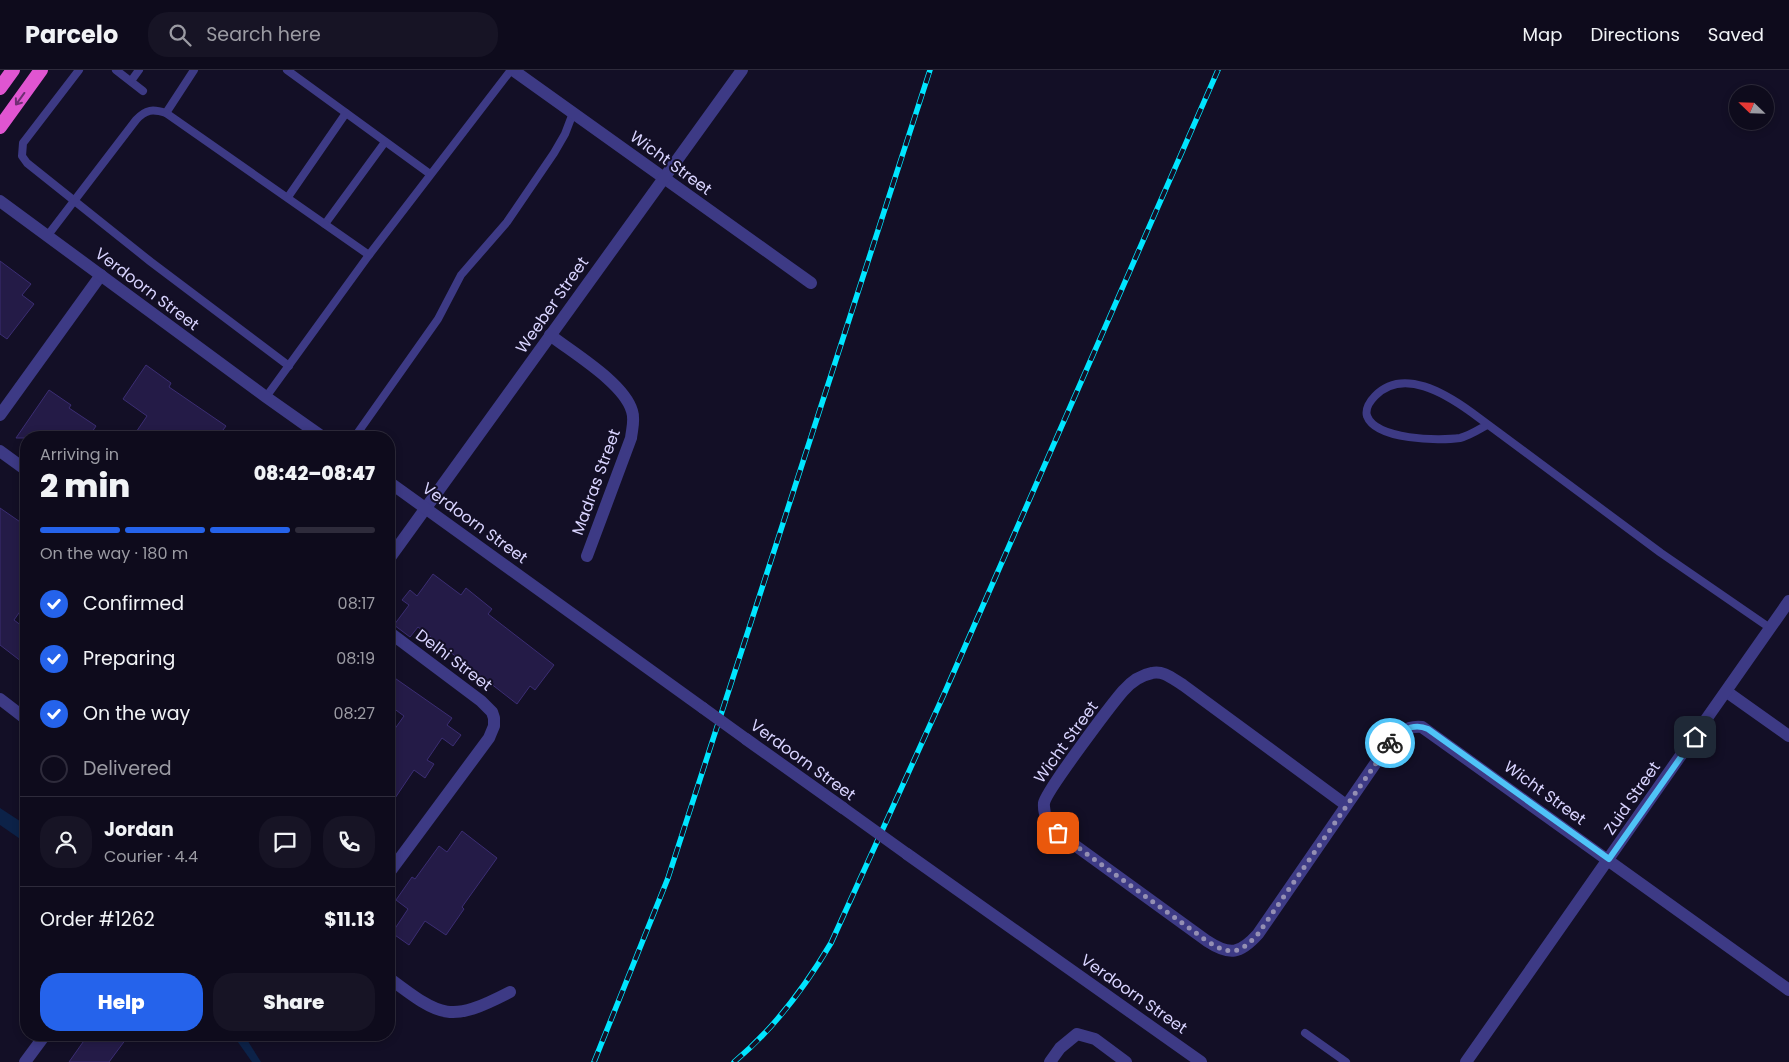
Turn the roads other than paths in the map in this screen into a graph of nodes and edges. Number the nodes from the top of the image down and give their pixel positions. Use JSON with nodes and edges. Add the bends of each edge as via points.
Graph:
{"nodes":[{"id":1,"x":13,"y":70,"type":"edge"},
{"id":2,"x":41,"y":70,"type":"edge"},
{"id":3,"x":79,"y":70,"type":"edge"},
{"id":4,"x":116,"y":70,"type":"edge"},
{"id":5,"x":140,"y":70,"type":"edge"},
{"id":6,"x":194,"y":70,"type":"edge"},
{"id":7,"x":287,"y":70,"type":"edge"},
{"id":8,"x":512,"y":70,"type":"edge"},
{"id":9,"x":742,"y":70,"type":"edge"},
{"id":10,"x":131,"y":81,"type":"junction"},
{"id":11,"x":0,"y":88,"type":"edge"},
{"id":12,"x":143,"y":91,"type":"dead end"},
{"id":13,"x":166,"y":113,"type":"junction"},
{"id":14,"x":346,"y":113,"type":"junction"},
{"id":15,"x":573,"y":113,"type":"junction"},
{"id":16,"x":0,"y":127,"type":"edge"},
{"id":17,"x":385,"y":142,"type":"junction"},
{"id":18,"x":430,"y":174,"type":"junction"},
{"id":19,"x":662,"y":177,"type":"junction"},
{"id":20,"x":288,"y":197,"type":"junction"},
{"id":21,"x":75,"y":200,"type":"junction"},
{"id":22,"x":0,"y":201,"type":"edge"},
{"id":23,"x":326,"y":224,"type":"junction"},
{"id":24,"x":48,"y":235,"type":"junction"},
{"id":25,"x":369,"y":255,"type":"junction"},
{"id":26,"x":101,"y":275,"type":"junction"},
{"id":27,"x":810,"y":283,"type":"dead end"},
{"id":28,"x":550,"y":335,"type":"junction"},
{"id":29,"x":289,"y":366,"type":"junction"},
{"id":30,"x":266,"y":398,"type":"junction"},
{"id":31,"x":0,"y":416,"type":"edge"},
{"id":32,"x":1487,"y":425,"type":"junction"},
{"id":33,"x":314,"y":431,"type":"edge"},
{"id":34,"x":359,"y":431,"type":"edge"},
{"id":35,"x":0,"y":451,"type":"edge"},
{"id":36,"x":20,"y":466,"type":"edge"},
{"id":37,"x":395,"y":486,"type":"edge"},
{"id":38,"x":427,"y":508,"type":"junction"},
{"id":39,"x":395,"y":551,"type":"edge"},
{"id":40,"x":587,"y":556,"type":"dead end"},
{"id":41,"x":1789,"y":601,"type":"edge"},
{"id":42,"x":1770,"y":628,"type":"junction"},
{"id":43,"x":395,"y":636,"type":"edge"},
{"id":44,"x":1728,"y":692,"type":"junction"},
{"id":45,"x":0,"y":700,"type":"edge"},
{"id":46,"x":20,"y":715,"type":"edge"},
{"id":47,"x":1789,"y":736,"type":"edge"},
{"id":48,"x":1346,"y":805,"type":"junction"},
{"id":49,"x":1609,"y":859,"type":"junction"},
{"id":50,"x":395,"y":865,"type":"edge"},
{"id":51,"x":395,"y":982,"type":"edge"},
{"id":52,"x":1789,"y":990,"type":"edge"},
{"id":53,"x":510,"y":992,"type":"dead end"},
{"id":54,"x":1306,"y":1033,"type":"dead end"},
{"id":55,"x":41,"y":1041,"type":"edge"},
{"id":56,"x":25,"y":1062,"type":"edge"},
{"id":57,"x":1050,"y":1062,"type":"edge"},
{"id":58,"x":1126,"y":1062,"type":"edge"},
{"id":59,"x":1201,"y":1062,"type":"edge"},
{"id":60,"x":1346,"y":1062,"type":"edge"},
{"id":61,"x":1466,"y":1062,"type":"edge"}],
"edges":[{"from":1,"to":11,"type":"highway"},
{"from":2,"to":16,"type":"highway","one_way":true},
{"from":3,"to":21,"type":"lane","via":[[22,149],[27,163]]},
{"from":4,"to":10,"type":"lane"},
{"from":5,"to":10,"type":"lane"},
{"from":6,"to":13,"type":"lane"},
{"from":7,"to":14,"type":"lane"},
{"from":8,"to":15,"type":"street","name":"Wicht Street"},
{"from":8,"to":18,"type":"lane"},
{"from":9,"to":19,"type":"street","name":"Weeber Street"},
{"from":10,"to":12,"type":"lane"},
{"from":13,"to":20,"type":"lane"},
{"from":13,"to":21,"type":"lane","via":[[154,110],[141,114]]},
{"from":14,"to":17,"type":"lane"},
{"from":14,"to":20,"type":"lane"},
{"from":15,"to":19,"type":"street","name":"Wicht Street"},
{"from":15,"to":34,"type":"lane","via":[[554,153],[507,222],[461,275],[438,319]]},
{"from":17,"to":18,"type":"lane"},
{"from":17,"to":23,"type":"lane"},
{"from":18,"to":25,"type":"lane"},
{"from":19,"to":27,"type":"street","name":"Wicht Street"},
{"from":19,"to":28,"type":"street","name":"Weeber Street"},
{"from":20,"to":23,"type":"lane"},
{"from":21,"to":24,"type":"lane"},
{"from":21,"to":29,"type":"lane"},
{"from":22,"to":24,"type":"street","name":"Verdoorn Street"},
{"from":23,"to":25,"type":"lane"},
{"from":24,"to":26,"type":"street","name":"Verdoorn Street"},
{"from":25,"to":29,"type":"lane"},
{"from":26,"to":30,"type":"street","name":"Verdoorn Street"},
{"from":26,"to":31,"type":"street"},
{"from":28,"to":38,"type":"street","name":"Weeber Street"},
{"from":28,"to":40,"type":"street","name":"Madras Street","via":[[616,387],[632,409],[631,438]]},
{"from":29,"to":30,"type":"lane"},
{"from":30,"to":33,"type":"street","name":"Verdoorn Street"},
{"from":32,"to":32,"type":"lane","via":[[1461,438],[1408,437],[1379,429],[1372,424],[1367,412],[1368,405],[1378,394],[1393,386],[1409,383],[1442,394]]},
{"from":32,"to":42,"type":"lane","via":[[1660,553]]},
{"from":35,"to":36,"type":"street"},
{"from":37,"to":38,"type":"street","name":"Verdoorn Street"},
{"from":38,"to":39,"type":"street","name":"Weeber Street"},
{"from":38,"to":59,"type":"street","name":"Verdoorn Street","bridge":true},
{"from":41,"to":42,"type":"street","name":"Zuid Street"},
{"from":42,"to":44,"type":"street","name":"Zuid Street"},
{"from":43,"to":50,"type":"street","name":"Delhi Street","via":[[481,701],[494,718],[490,738],[480,753]]},
{"from":44,"to":47,"type":"street"},
{"from":44,"to":49,"type":"street","name":"Zuid Street"},
{"from":45,"to":46,"type":"street"},
{"from":48,"to":48,"type":"street","name":"Wicht Street","via":[[1258,934],[1240,949],[1229,952],[1207,941],[1058,833],[1045,814],[1044,802],[1124,690],[1140,677],[1154,672],[1166,674],[1182,685]]},
{"from":48,"to":49,"type":"street","name":"Wicht Street","via":[[1397,734],[1422,727]]},
{"from":49,"to":52,"type":"street","name":"Wicht Street"},
{"from":49,"to":61,"type":"street","name":"Zuid Street"},
{"from":51,"to":53,"type":"street","via":[[425,1003],[450,1013],[478,1008]]},
{"from":54,"to":60,"type":"lane"},
{"from":55,"to":56,"type":"street"},
{"from":57,"to":58,"type":"street","via":[[1076,1034],[1095,1039]]}]}
